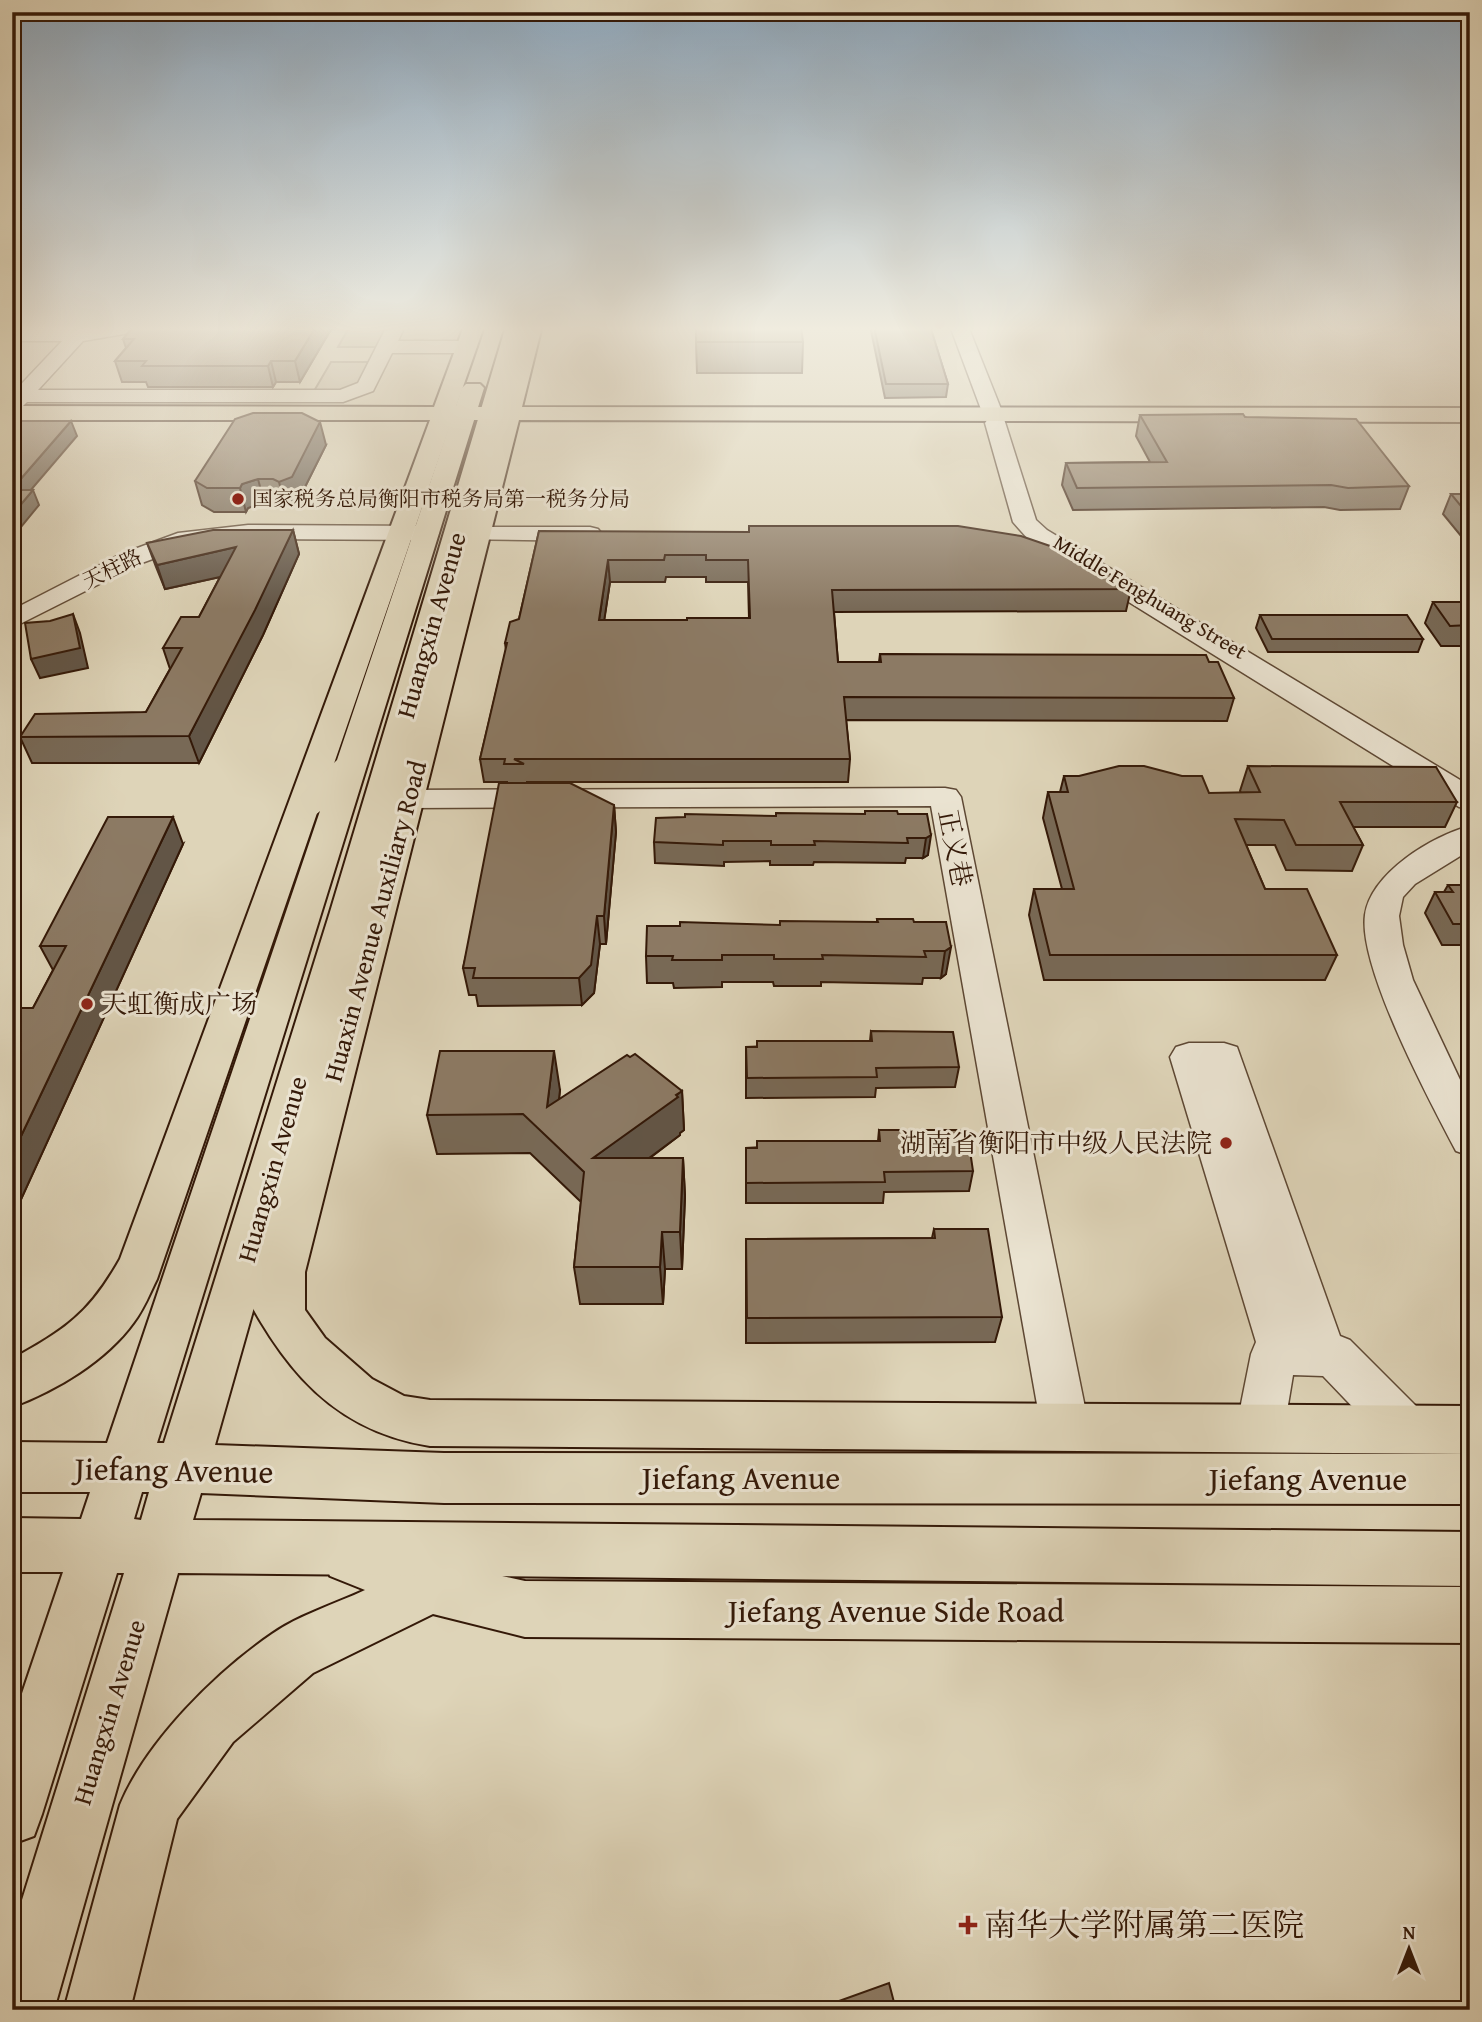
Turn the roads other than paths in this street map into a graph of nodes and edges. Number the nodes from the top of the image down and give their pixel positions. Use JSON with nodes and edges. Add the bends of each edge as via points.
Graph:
{"nodes":[{"id":1,"x":476,"y":420,"type":"edge"},
{"id":2,"x":476,"y":420,"type":"edge"},
{"id":3,"x":999,"y":420,"type":"edge"},
{"id":4,"x":1369,"y":420,"type":"edge"},
{"id":5,"x":1470,"y":421,"type":"edge"},
{"id":6,"x":1006,"y":531,"type":"edge"},
{"id":7,"x":1039,"y":531,"type":"junction"},
{"id":8,"x":441,"y":533,"type":"junction"},
{"id":9,"x":617,"y":533,"type":"edge"},
{"id":10,"x":12,"y":620,"type":"edge"},
{"id":11,"x":355,"y":760,"type":"junction"},
{"id":12,"x":1470,"y":792,"type":"edge"},
{"id":13,"x":408,"y":799,"type":"junction"},
{"id":14,"x":1470,"y":800,"type":"edge"},
{"id":15,"x":303,"y":809,"type":"junction"},
{"id":16,"x":1470,"y":836,"type":"edge"},
{"id":17,"x":363,"y":912,"type":"junction"},
{"id":18,"x":1470,"y":1140,"type":"edge"},
{"id":19,"x":247,"y":1253,"type":"junction"},
{"id":20,"x":282,"y":1315,"type":"junction"},
{"id":21,"x":1303,"y":1355,"type":"junction"},
{"id":22,"x":12,"y":1384,"type":"edge"},
{"id":23,"x":1065,"y":1427,"type":"junction"},
{"id":24,"x":1260,"y":1429,"type":"junction"},
{"id":25,"x":1406,"y":1429,"type":"junction"},
{"id":26,"x":1470,"y":1430,"type":"edge"},
{"id":27,"x":12,"y":1467,"type":"edge"},
{"id":28,"x":125,"y":1468,"type":"junction"},
{"id":29,"x":184,"y":1468,"type":"junction"},
{"id":30,"x":1470,"y":1479,"type":"edge"},
{"id":31,"x":12,"y":1545,"type":"edge"},
{"id":32,"x":100,"y":1545,"type":"junction"},
{"id":33,"x":159,"y":1548,"type":"junction"},
{"id":34,"x":331,"y":1550,"type":"junction"},
{"id":35,"x":539,"y":1552,"type":"junction"},
{"id":36,"x":1470,"y":1559,"type":"edge"},
{"id":37,"x":428,"y":1586,"type":"junction"},
{"id":38,"x":1470,"y":1615,"type":"edge"},
{"id":39,"x":12,"y":1814,"type":"edge"},
{"id":40,"x":21,"y":2010,"type":"edge"},
{"id":41,"x":97,"y":2010,"type":"edge"}],
"edges":[{"from":1,"to":8,"type":"main road","name":"Huangxin Avenue"},
{"from":2,"to":8,"type":"main road","name":"Huaxin Avenue Auxiliary Road"},
{"from":3,"to":7,"type":"street","name":"Middle Fenghuang Street"},
{"from":4,"to":5,"type":"main road"},
{"from":6,"to":7,"type":"street"},
{"from":7,"to":12,"type":"street","name":"Middle Fenghuang Street"},
{"from":7,"to":14,"type":"street","name":"Middle Fenghuang Street"},
{"from":8,"to":9,"type":"street","name":"天柱路"},
{"from":8,"to":10,"type":"street","name":"天柱路","via":[[248,532],[187,538],[131,559]]},
{"from":8,"to":11,"type":"main road","name":"Huangxin Avenue"},
{"from":8,"to":13,"type":"main road","name":"Huaxin Avenue Auxiliary Road"},
{"from":8,"to":15,"type":"main road","name":"Huaxin Avenue Auxiliary Road"},
{"from":8,"to":17,"type":"main road","name":"Huangxin Avenue"},
{"from":11,"to":15,"type":"main road"},
{"from":11,"to":28,"type":"main road","name":"Huangxin Avenue"},
{"from":13,"to":17,"type":"main road","name":"Huaxin Avenue Auxiliary Road"},
{"from":13,"to":23,"type":"street","name":"正义巷","via":[[945,797]]},
{"from":15,"to":22,"type":"main road","name":"Huaxin Avenue Auxiliary Road","via":[[141,1265],[118,1307],[80,1346]]},
{"from":16,"to":18,"type":"street","via":[[1399,879],[1385,898],[1382,922],[1386,957],[1397,987]]},
{"from":17,"to":19,"type":"main road","name":"Huangxin Avenue"},
{"from":17,"to":20,"type":"main road","name":"Huaxin Avenue Auxiliary Road","via":[[282,1272]]},
{"from":19,"to":20,"type":"main road"},
{"from":19,"to":29,"type":"main road","name":"Huangxin Avenue"},
{"from":20,"to":23,"type":"main road","via":[[308,1353],[355,1395],[398,1418],[430,1423]]},
{"from":21,"to":21,"type":"street","via":[[1224,1057],[1189,1057]]},
{"from":21,"to":24,"type":"street","via":[[1274,1354]]},
{"from":21,"to":25,"type":"street","via":[[1334,1355]]},
{"from":23,"to":24,"type":"main road"},
{"from":24,"to":25,"type":"main road"},
{"from":25,"to":26,"type":"main road"},
{"from":27,"to":28,"type":"main road","name":"Jiefang Avenue"},
{"from":28,"to":29,"type":"main road","name":"Jiefang Avenue"},
{"from":28,"to":32,"type":"main road","name":"Huangxin Avenue"},
{"from":29,"to":30,"type":"main road","name":"Jiefang Avenue","via":[[444,1478]]},
{"from":29,"to":33,"type":"main road","name":"Huangxin Avenue"},
{"from":31,"to":32,"type":"main road"},
{"from":32,"to":33,"type":"main road"},
{"from":32,"to":39,"type":"main road","name":"Huangxin Avenue"},
{"from":33,"to":34,"type":"main road"},
{"from":33,"to":40,"type":"main road","name":"Huangxin Avenue"},
{"from":34,"to":35,"type":"main road"},
{"from":34,"to":37,"type":"main road","name":"Jiefang Avenue Side Road"},
{"from":35,"to":36,"type":"main road"},
{"from":35,"to":37,"type":"main road"},
{"from":37,"to":38,"type":"main road","name":"Jiefang Avenue Side Road","via":[[524,1609]]},
{"from":37,"to":41,"type":"main road","via":[[293,1653],[212,1721],[150,1805]]}]}
